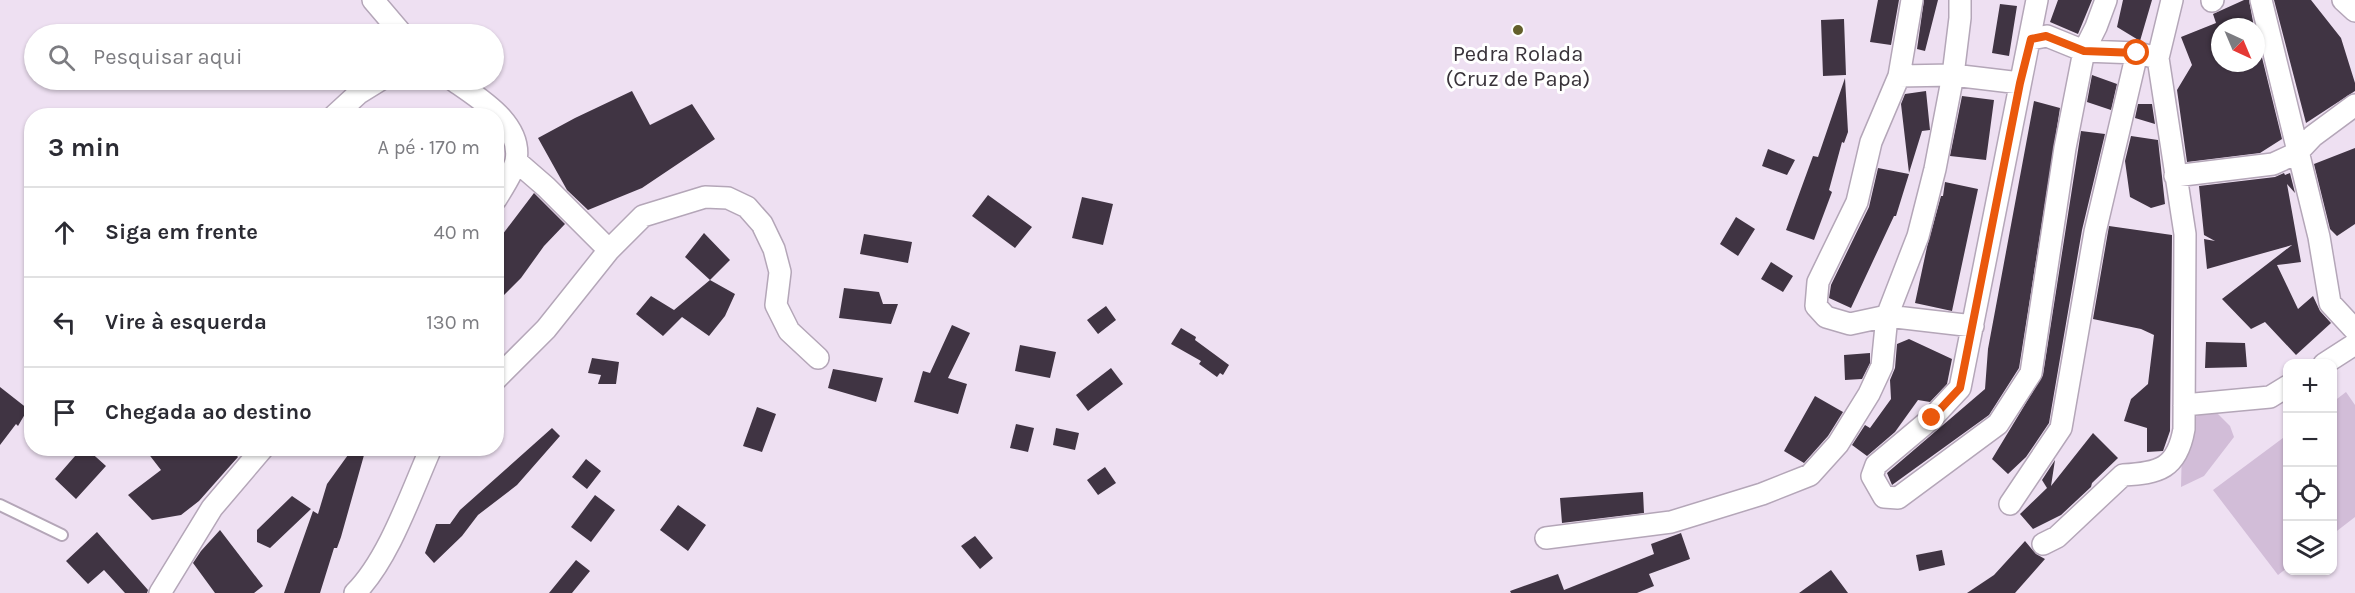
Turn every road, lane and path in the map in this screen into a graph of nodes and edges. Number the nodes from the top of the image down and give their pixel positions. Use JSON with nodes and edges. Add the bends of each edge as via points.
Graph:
{"nodes":[{"id":1,"x":373,"y":0,"type":"edge"},
{"id":2,"x":1912,"y":0,"type":"edge"},
{"id":3,"x":1960,"y":0,"type":"edge"},
{"id":4,"x":2037,"y":0,"type":"edge"},
{"id":5,"x":2106,"y":0,"type":"edge"},
{"id":6,"x":2172,"y":0,"type":"edge"},
{"id":7,"x":2260,"y":0,"type":"edge"},
{"id":8,"x":2343,"y":0,"type":"edge"},
{"id":9,"x":2355,"y":11,"type":"edge"},
{"id":10,"x":393,"y":24,"type":"edge"},
{"id":11,"x":2031,"y":39,"type":"junction"},
{"id":12,"x":2084,"y":51,"type":"junction"},
{"id":13,"x":2147,"y":56,"type":"junction"},
{"id":14,"x":1953,"y":75,"type":"junction"},
{"id":15,"x":1899,"y":76,"type":"junction"},
{"id":16,"x":2020,"y":83,"type":"junction"},
{"id":17,"x":363,"y":90,"type":"edge"},
{"id":18,"x":467,"y":90,"type":"edge"},
{"id":19,"x":2355,"y":105,"type":"edge"},
{"id":20,"x":341,"y":108,"type":"edge"},
{"id":21,"x":492,"y":108,"type":"edge"},
{"id":22,"x":504,"y":121,"type":"edge"},
{"id":23,"x":2297,"y":153,"type":"junction"},
{"id":24,"x":516,"y":161,"type":"junction"},
{"id":25,"x":2175,"y":176,"type":"junction"},
{"id":26,"x":504,"y":184,"type":"edge"},
{"id":27,"x":609,"y":250,"type":"junction"},
{"id":28,"x":1887,"y":316,"type":"junction"},
{"id":29,"x":1972,"y":327,"type":"junction"},
{"id":30,"x":2355,"y":330,"type":"edge"},
{"id":31,"x":2355,"y":344,"type":"edge"},
{"id":32,"x":818,"y":358,"type":"dead end"},
{"id":33,"x":2331,"y":359,"type":"edge"},
{"id":34,"x":504,"y":371,"type":"edge"},
{"id":35,"x":2283,"y":389,"type":"edge"},
{"id":36,"x":2184,"y":405,"type":"junction"},
{"id":37,"x":256,"y":456,"type":"edge"},
{"id":38,"x":428,"y":456,"type":"edge"},
{"id":39,"x":2010,"y":504,"type":"dead end"},
{"id":40,"x":0,"y":505,"type":"edge"},
{"id":41,"x":62,"y":535,"type":"dead end"},
{"id":42,"x":1546,"y":538,"type":"dead end"},
{"id":43,"x":2043,"y":544,"type":"dead end"},
{"id":44,"x":160,"y":593,"type":"edge"},
{"id":45,"x":355,"y":593,"type":"edge"}],
"edges":[{"from":1,"to":10,"type":"street"},
{"from":2,"to":15,"type":"street"},
{"from":3,"to":14,"type":"street"},
{"from":4,"to":11,"type":"street"},
{"from":5,"to":12,"type":"street"},
{"from":6,"to":13,"type":"street"},
{"from":7,"to":23,"type":"street"},
{"from":8,"to":9,"type":"street"},
{"from":11,"to":12,"type":"street","via":[[2046,36]]},
{"from":11,"to":16,"type":"street"},
{"from":12,"to":13,"type":"street"},
{"from":12,"to":29,"type":"street","via":[[2031,373],[1998,424],[1898,498],[1884,497],[1872,476],[1876,465],[1932,418],[1960,388]]},
{"from":13,"to":25,"type":"street"},
{"from":13,"to":39,"type":"street","via":[[2095,232],[2061,428]]},
{"from":14,"to":15,"type":"street"},
{"from":14,"to":16,"type":"street"},
{"from":14,"to":28,"type":"street","via":[[1918,236]]},
{"from":15,"to":28,"type":"street","via":[[1871,142],[1857,202],[1818,282],[1816,306],[1826,317],[1850,324]]},
{"from":16,"to":29,"type":"street"},
{"from":17,"to":20,"type":"street"},
{"from":18,"to":21,"type":"street"},
{"from":19,"to":23,"type":"street"},
{"from":22,"to":24,"type":"street","via":[[511,130]]},
{"from":23,"to":25,"type":"street","via":[[2273,164]]},
{"from":23,"to":30,"type":"street","via":[[2319,237],[2330,303]]},
{"from":24,"to":26,"type":"street"},
{"from":24,"to":27,"type":"street"},
{"from":25,"to":36,"type":"street","via":[[2185,234]]},
{"from":27,"to":32,"type":"street","via":[[643,216],[694,200],[728,198],[747,207],[762,224],[774,249],[780,272],[776,305],[789,331]]},
{"from":27,"to":34,"type":"street","via":[[546,328]]},
{"from":28,"to":29,"type":"street"},
{"from":28,"to":42,"type":"street","via":[[1882,366],[1869,394],[1838,444],[1810,475],[1671,522]]},
{"from":31,"to":33,"type":"street"},
{"from":35,"to":36,"type":"street","via":[[2270,397]]},
{"from":36,"to":43,"type":"street","via":[[2181,444],[2173,460],[2151,474],[2123,476],[2057,537]]},
{"from":37,"to":44,"type":"street","via":[[212,508]]},
{"from":38,"to":45,"type":"street","via":[[399,522],[368,580]]},
{"from":40,"to":41,"type":"lane"}]}
